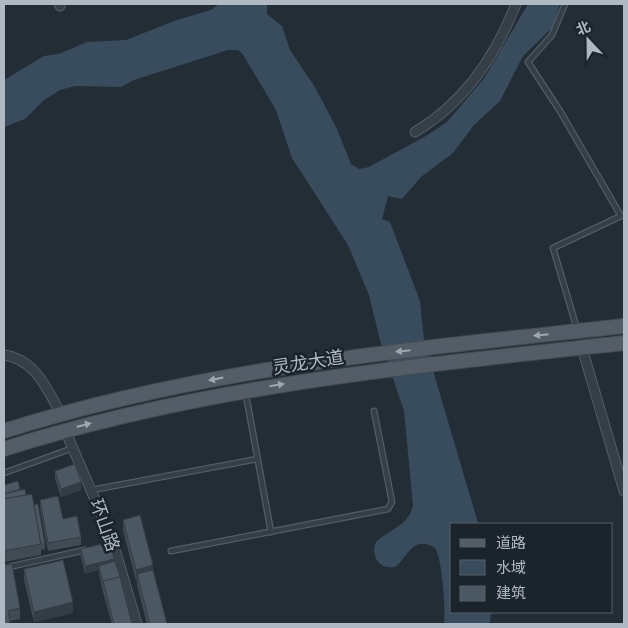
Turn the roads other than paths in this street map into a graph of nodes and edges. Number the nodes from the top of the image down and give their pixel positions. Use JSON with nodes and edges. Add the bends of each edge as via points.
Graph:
{"nodes":[{"id":1,"x":516,"y":4,"type":"edge"},
{"id":2,"x":565,"y":4,"type":"edge"},
{"id":3,"x":415,"y":132,"type":"dead end"},
{"id":4,"x":624,"y":326,"type":"edge"},
{"id":5,"x":577,"y":331,"type":"junction"},
{"id":6,"x":624,"y":343,"type":"edge"},
{"id":7,"x":582,"y":348,"type":"junction"},
{"id":8,"x":4,"y":355,"type":"edge"},
{"id":9,"x":245,"y":391,"type":"junction"},
{"id":10,"x":374,"y":411,"type":"dead end"},
{"id":11,"x":61,"y":414,"type":"junction"},
{"id":12,"x":4,"y":430,"type":"edge"},
{"id":13,"x":65,"y":430,"type":"junction"},
{"id":14,"x":73,"y":448,"type":"junction"},
{"id":15,"x":4,"y":450,"type":"edge"},
{"id":16,"x":257,"y":459,"type":"junction"},
{"id":17,"x":4,"y":473,"type":"edge"},
{"id":18,"x":92,"y":490,"type":"junction"},
{"id":19,"x":624,"y":491,"type":"edge"},
{"id":20,"x":270,"y":532,"type":"junction"},
{"id":21,"x":96,"y":548,"type":"edge"},
{"id":22,"x":171,"y":551,"type":"dead end"},
{"id":23,"x":4,"y":568,"type":"edge"},
{"id":24,"x":137,"y":624,"type":"edge"}],
"edges":[{"from":1,"to":3,"type":"street","via":[[503,38],[468,86],[446,110]]},
{"from":2,"to":5,"type":"lane","via":[[552,35],[528,62],[621,216],[553,248]]},
{"from":4,"to":5,"type":"main road","name":"灵龙大道"},
{"from":5,"to":11,"type":"main road","name":"灵龙大道","one_way":true,"via":[[368,354],[185,385]]},
{"from":6,"to":7,"type":"main road","name":"灵龙大道"},
{"from":9,"to":7,"type":"main road","name":"灵龙大道","one_way":true,"via":[[375,371]]},
{"from":7,"to":19,"type":"street"},
{"from":8,"to":11,"type":"street","via":[[19,358],[32,368]]},
{"from":13,"to":9,"type":"main road","name":"灵龙大道","one_way":true},
{"from":9,"to":16,"type":"lane"},
{"from":10,"to":20,"type":"lane","via":[[392,502],[390,507]]},
{"from":11,"to":12,"type":"main road","name":"灵龙大道"},
{"from":13,"to":14,"type":"street","name":"环山路"},
{"from":13,"to":15,"type":"main road","name":"灵龙大道"},
{"from":14,"to":17,"type":"lane"},
{"from":14,"to":18,"type":"street","name":"环山路"},
{"from":16,"to":18,"type":"lane"},
{"from":16,"to":20,"type":"lane"},
{"from":18,"to":24,"type":"street","name":"环山路"},
{"from":20,"to":22,"type":"lane"},
{"from":21,"to":23,"type":"lane"}]}
